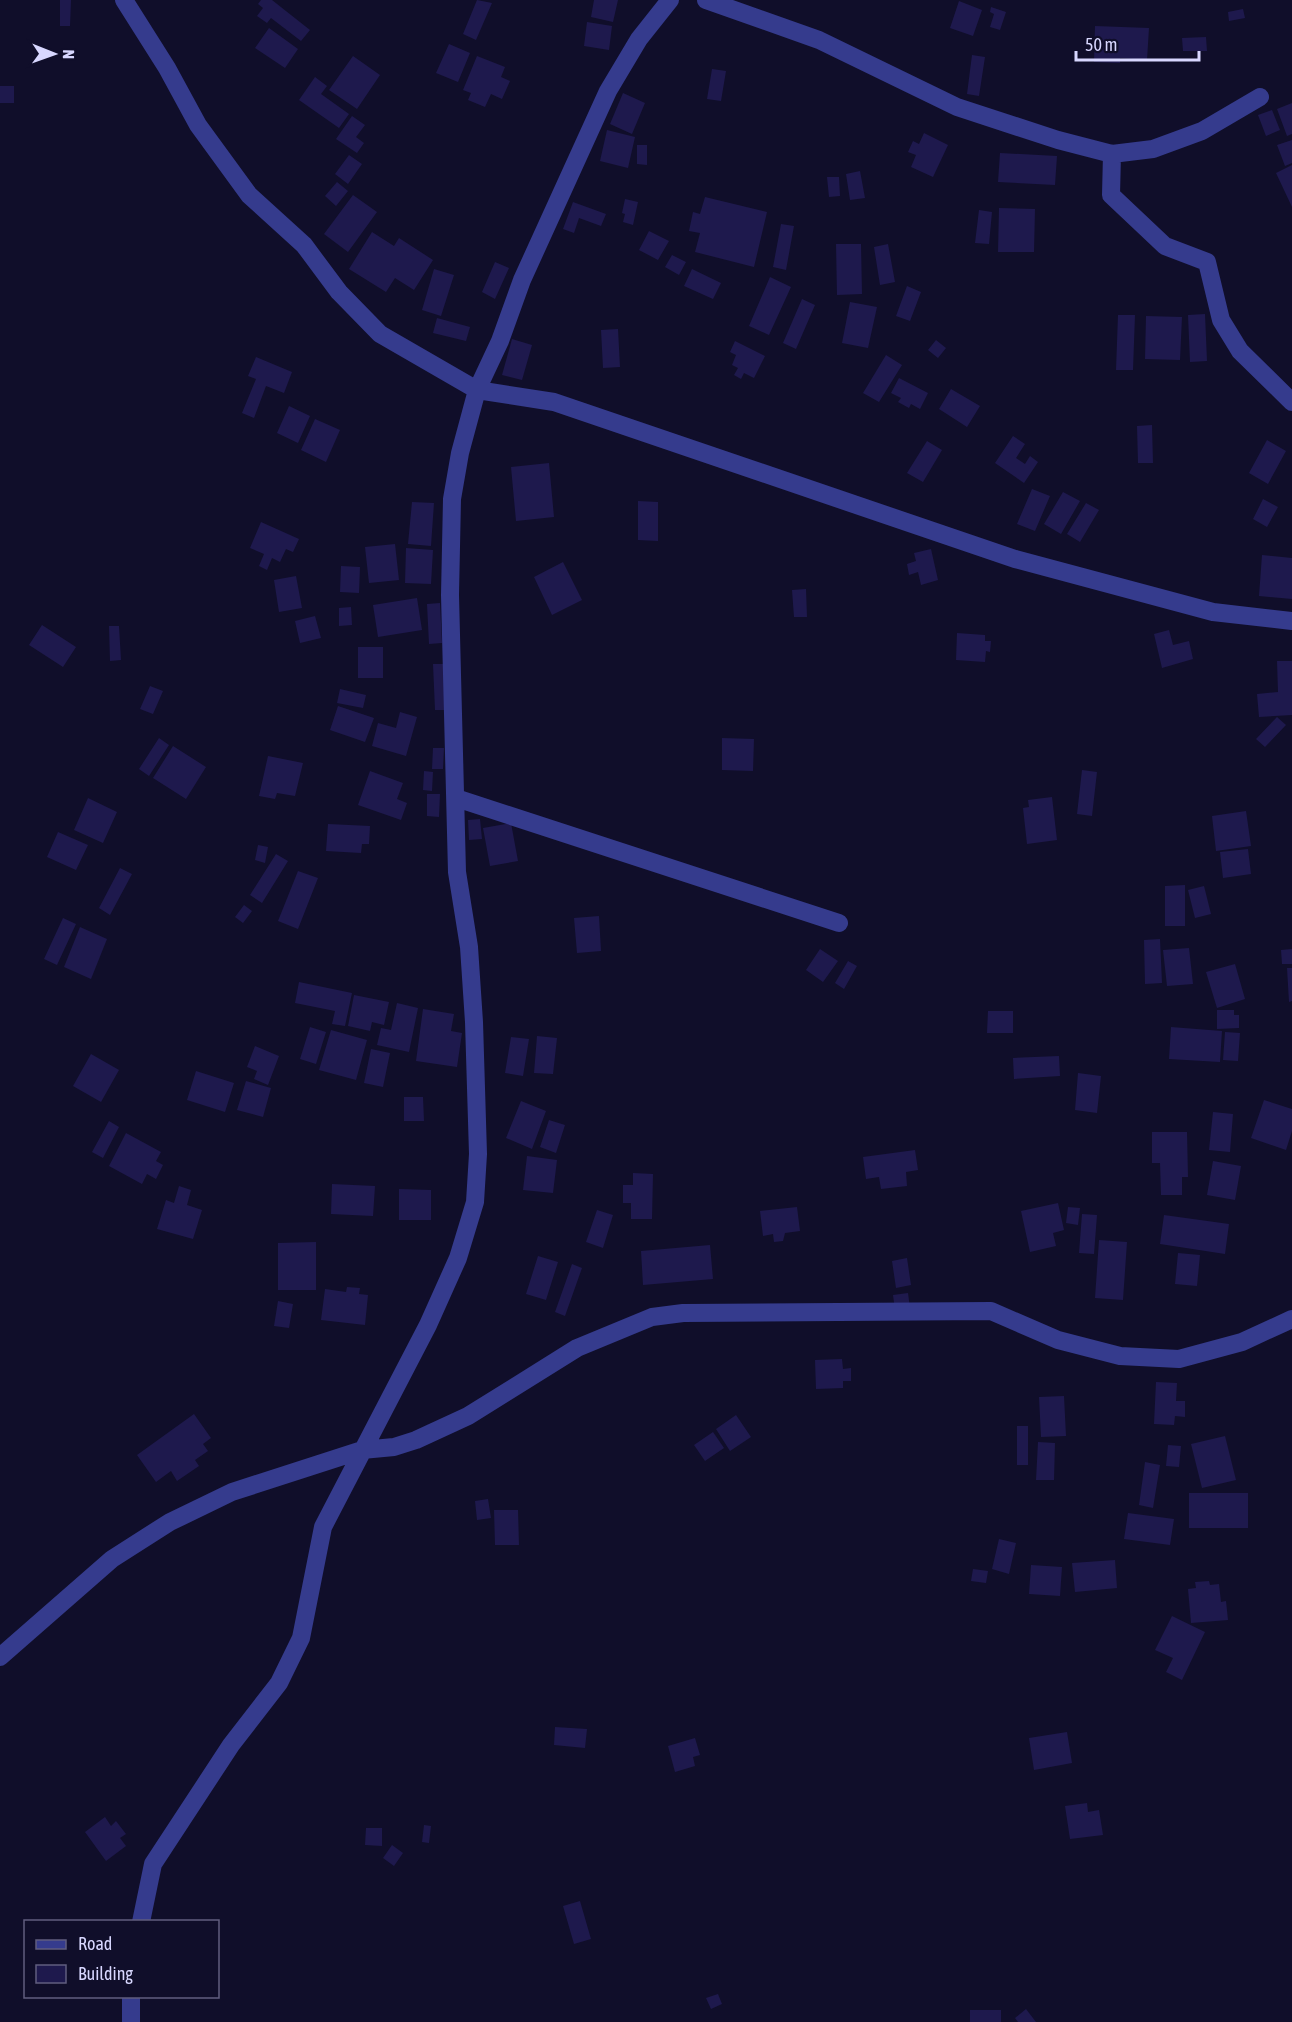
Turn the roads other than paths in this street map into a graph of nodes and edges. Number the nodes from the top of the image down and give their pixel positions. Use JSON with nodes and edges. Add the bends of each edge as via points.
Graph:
{"nodes":[{"id":1,"x":124,"y":0,"type":"edge"},
{"id":2,"x":670,"y":0,"type":"edge"},
{"id":3,"x":706,"y":0,"type":"edge"},
{"id":4,"x":1260,"y":97,"type":"dead end"},
{"id":5,"x":1112,"y":154,"type":"junction"},
{"id":6,"x":477,"y":390,"type":"junction"},
{"id":7,"x":1292,"y":402,"type":"edge"},
{"id":8,"x":1292,"y":621,"type":"edge"},
{"id":9,"x":456,"y":798,"type":"junction"},
{"id":10,"x":839,"y":923,"type":"dead end"},
{"id":11,"x":1292,"y":1319,"type":"edge"},
{"id":12,"x":362,"y":1450,"type":"junction"},
{"id":13,"x":0,"y":1657,"type":"edge"},
{"id":14,"x":141,"y":1920,"type":"edge"},
{"id":15,"x":131,"y":1998,"type":"edge"},
{"id":16,"x":131,"y":2022,"type":"edge"}],
"edges":[{"from":1,"to":6,"type":"street","via":[[198,125],[249,195],[304,244],[339,292],[380,334]]},
{"from":2,"to":6,"type":"street","via":[[639,39],[608,91]]},
{"from":3,"to":5,"type":"street","via":[[819,40],[957,107]]},
{"from":4,"to":5,"type":"street","via":[[1202,131],[1153,149]]},
{"from":5,"to":7,"type":"street","via":[[1111,195],[1165,246],[1207,262],[1221,320],[1240,351]]},
{"from":6,"to":8,"type":"street","via":[[554,402],[1090,581],[1213,612]]},
{"from":6,"to":9,"type":"street","via":[[452,499],[450,595]]},
{"from":9,"to":10,"type":"street"},
{"from":9,"to":12,"type":"street","via":[[458,872],[474,1022],[478,1154],[475,1202],[458,1258]]},
{"from":11,"to":12,"type":"street","via":[[1242,1342],[1179,1359],[1120,1356],[1058,1340],[991,1311],[683,1313],[652,1317],[577,1348],[468,1416],[416,1440]]},
{"from":12,"to":13,"type":"street","via":[[232,1492],[170,1522],[112,1559]]},
{"from":12,"to":14,"type":"street","via":[[323,1527],[301,1638],[279,1683],[231,1745],[153,1864]]},
{"from":15,"to":16,"type":"street"}]}
